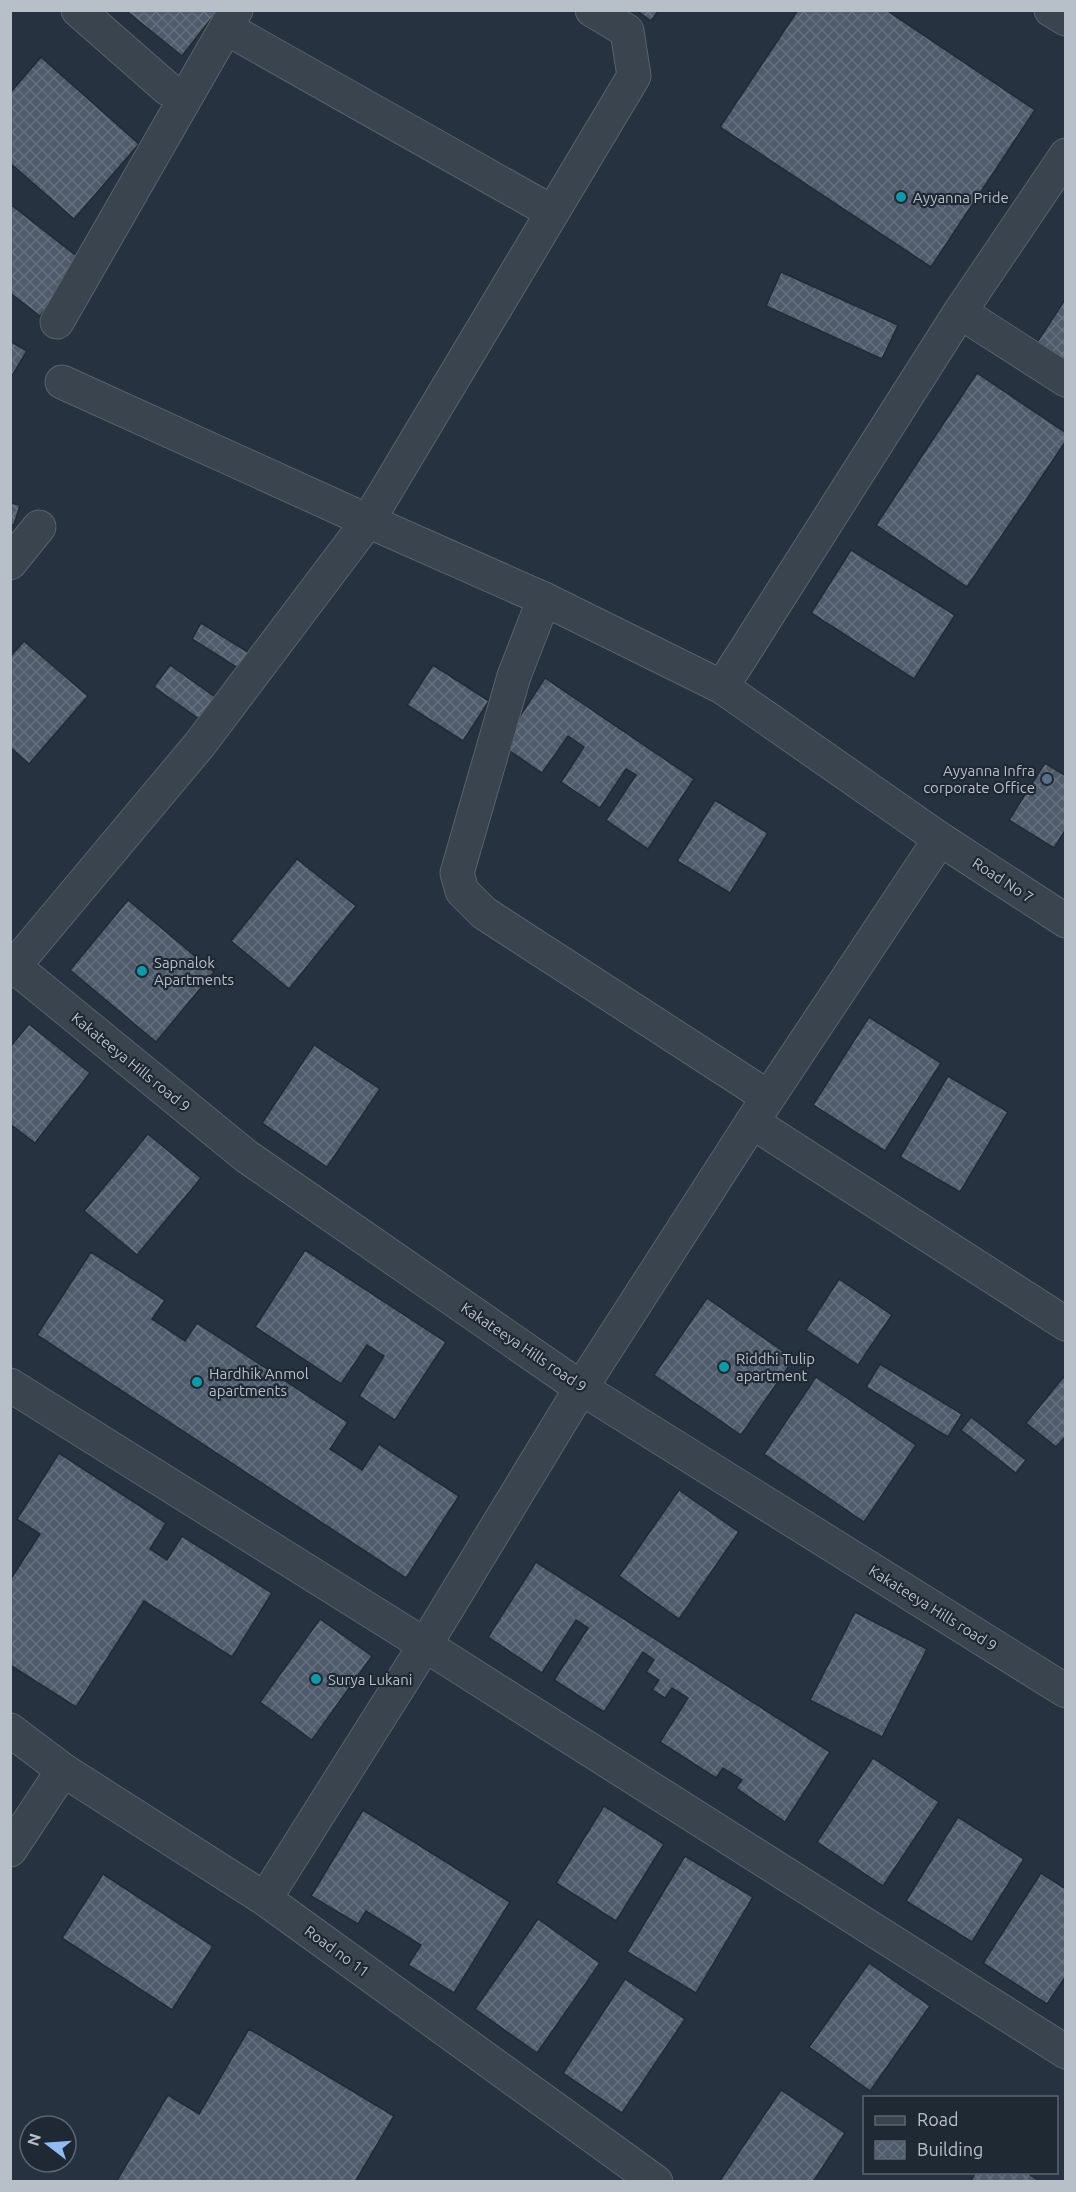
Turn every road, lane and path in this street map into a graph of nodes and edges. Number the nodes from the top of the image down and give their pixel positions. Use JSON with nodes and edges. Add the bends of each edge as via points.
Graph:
{"nodes":[{"id":1,"x":78,"y":10,"type":"edge"},
{"id":2,"x":592,"y":10,"type":"edge"},
{"id":3,"x":1051,"y":10,"type":"edge"},
{"id":4,"x":231,"y":19,"type":"edge"},
{"id":5,"x":1065,"y":19,"type":"edge"},
{"id":6,"x":168,"y":89,"type":"dead end"},
{"id":7,"x":1065,"y":155,"type":"edge"},
{"id":8,"x":552,"y":212,"type":"junction"},
{"id":9,"x":960,"y":312,"type":"junction"},
{"id":10,"x":57,"y":322,"type":"dead end"},
{"id":11,"x":1065,"y":380,"type":"edge"},
{"id":12,"x":62,"y":382,"type":"dead end"},
{"id":13,"x":368,"y":521,"type":"junction"},
{"id":14,"x":39,"y":527,"type":"dead end"},
{"id":15,"x":10,"y":563,"type":"edge"},
{"id":16,"x":544,"y":599,"type":"junction"},
{"id":17,"x":722,"y":687,"type":"junction"},
{"id":18,"x":940,"y":839,"type":"junction"},
{"id":19,"x":1065,"y":921,"type":"edge"},
{"id":20,"x":12,"y":967,"type":"edge"},
{"id":21,"x":760,"y":1110,"type":"junction"},
{"id":22,"x":1065,"y":1324,"type":"edge"},
{"id":23,"x":10,"y":1385,"type":"edge"},
{"id":24,"x":581,"y":1388,"type":"junction"},
{"id":25,"x":425,"y":1645,"type":"junction"},
{"id":26,"x":1065,"y":1691,"type":"edge"},
{"id":27,"x":10,"y":1730,"type":"edge"},
{"id":28,"x":63,"y":1770,"type":"junction"},
{"id":29,"x":10,"y":1850,"type":"edge"},
{"id":30,"x":265,"y":1899,"type":"junction"},
{"id":31,"x":1065,"y":2052,"type":"edge"},
{"id":32,"x":656,"y":2181,"type":"edge"}],
"edges":[{"from":1,"to":6,"type":"street"},
{"from":2,"to":8,"type":"street","via":[[627,31],[634,76]]},
{"from":3,"to":5,"type":"street"},
{"from":4,"to":8,"type":"street"},
{"from":4,"to":10,"type":"street"},
{"from":7,"to":9,"type":"street"},
{"from":8,"to":13,"type":"street"},
{"from":9,"to":11,"type":"street"},
{"from":9,"to":17,"type":"street"},
{"from":12,"to":13,"type":"street","name":"Road No 7"},
{"from":13,"to":16,"type":"street","name":"Road No 7"},
{"from":13,"to":20,"type":"street","via":[[200,744]]},
{"from":14,"to":15,"type":"street"},
{"from":16,"to":17,"type":"street","name":"Road No 7"},
{"from":16,"to":21,"type":"street","via":[[514,676],[479,794],[458,873],[462,891],[484,913]]},
{"from":17,"to":18,"type":"street","name":"Road No 7"},
{"from":18,"to":19,"type":"street","name":"Road No 7"},
{"from":18,"to":21,"type":"street"},
{"from":20,"to":24,"type":"street","name":"Kakateeya Hills road 9","via":[[246,1155]]},
{"from":21,"to":22,"type":"street"},
{"from":21,"to":24,"type":"street"},
{"from":23,"to":25,"type":"street"},
{"from":24,"to":25,"type":"street"},
{"from":24,"to":26,"type":"street","name":"Kakateeya Hills road 9"},
{"from":25,"to":30,"type":"street"},
{"from":25,"to":31,"type":"street"},
{"from":27,"to":28,"type":"street","name":"Road no 11"},
{"from":28,"to":29,"type":"street"},
{"from":28,"to":30,"type":"street","name":"Road no 11"},
{"from":30,"to":32,"type":"street","name":"Road no 11"}]}
